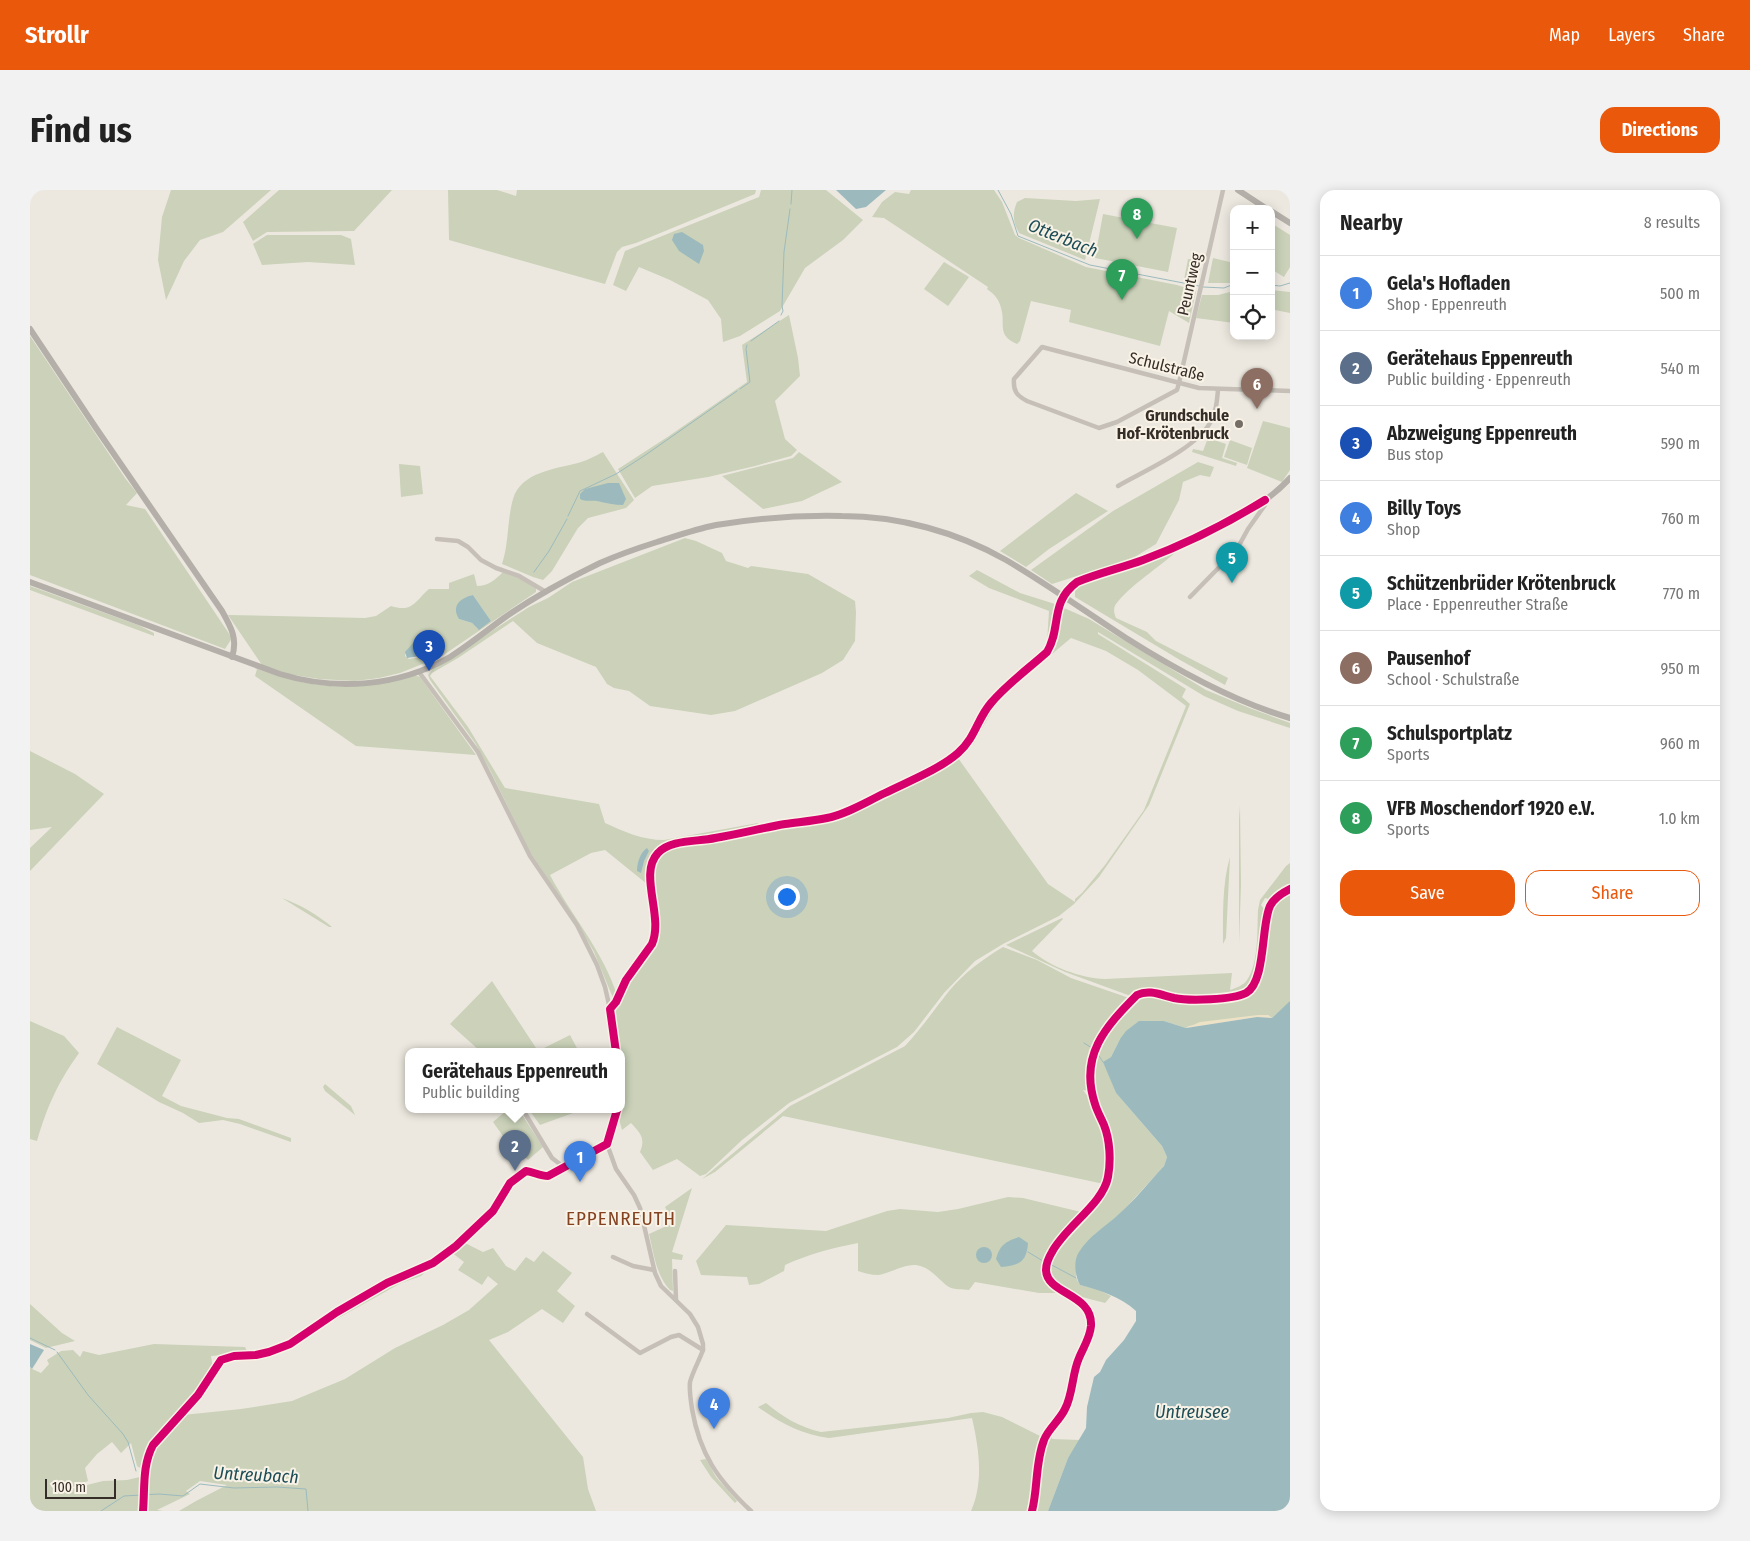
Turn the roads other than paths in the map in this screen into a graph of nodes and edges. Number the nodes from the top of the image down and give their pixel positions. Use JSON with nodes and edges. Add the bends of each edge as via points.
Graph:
{"nodes":[{"id":1,"x":1223,"y":190,"type":"edge"},
{"id":2,"x":1238,"y":190,"type":"edge"},
{"id":3,"x":1261,"y":205,"type":"edge"},
{"id":4,"x":1275,"y":214,"type":"edge"},
{"id":5,"x":1290,"y":223,"type":"edge"},
{"id":6,"x":30,"y":329,"type":"edge"},
{"id":7,"x":1179,"y":383,"type":"junction"},
{"id":8,"x":1218,"y":390,"type":"junction"},
{"id":9,"x":1290,"y":391,"type":"edge"},
{"id":10,"x":1290,"y":478,"type":"edge"},
{"id":11,"x":1118,"y":486,"type":"dead end"},
{"id":12,"x":1265,"y":500,"type":"junction"},
{"id":13,"x":437,"y":539,"type":"dead end"},
{"id":14,"x":30,"y":582,"type":"edge"},
{"id":15,"x":546,"y":592,"type":"junction"},
{"id":16,"x":1062,"y":597,"type":"junction"},
{"id":17,"x":1190,"y":597,"type":"dead end"},
{"id":18,"x":232,"y":657,"type":"junction"},
{"id":19,"x":419,"y":672,"type":"junction"},
{"id":20,"x":1290,"y":718,"type":"edge"},
{"id":21,"x":615,"y":1048,"type":"edge"},
{"id":22,"x":525,"y":1113,"type":"edge"},
{"id":23,"x":617,"y":1113,"type":"edge"},
{"id":24,"x":608,"y":1144,"type":"junction"},
{"id":25,"x":565,"y":1168,"type":"junction"},
{"id":26,"x":493,"y":1211,"type":"dead end"},
{"id":27,"x":613,"y":1257,"type":"dead end"},
{"id":28,"x":654,"y":1270,"type":"junction"},
{"id":29,"x":675,"y":1271,"type":"dead end"},
{"id":30,"x":676,"y":1300,"type":"junction"},
{"id":31,"x":587,"y":1314,"type":"dead end"},
{"id":32,"x":703,"y":1350,"type":"junction"},
{"id":33,"x":751,"y":1511,"type":"edge"}],
"edges":[{"from":1,"to":7,"type":"street","name":"Peuntweg"},
{"from":2,"to":3,"type":"main road"},
{"from":4,"to":5,"type":"main road"},
{"from":6,"to":18,"type":"main road","via":[[232,627],[235,647]]},
{"from":7,"to":7,"type":"street","name":"Schulstraße","via":[[1172,393],[1099,428],[1020,398],[1014,379],[1042,347]]},
{"from":7,"to":8,"type":"street","name":"Schulstraße"},
{"from":8,"to":9,"type":"street","name":"Schulstraße"},
{"from":8,"to":11,"type":"street","via":[[1213,417],[1202,435]]},
{"from":10,"to":12,"type":"main road"},
{"from":12,"to":16,"type":"main road","via":[[1233,520],[1166,551],[1077,582]]},
{"from":12,"to":17,"type":"street","via":[[1237,549]]},
{"from":13,"to":15,"type":"street","via":[[458,541],[481,560]]},
{"from":14,"to":18,"type":"main road"},
{"from":15,"to":16,"type":"main road","via":[[601,562],[713,526],[780,516],[845,516],[921,526],[952,536],[1006,560]]},
{"from":15,"to":19,"type":"main road","via":[[451,656]]},
{"from":16,"to":20,"type":"main road","via":[[1209,685]]},
{"from":18,"to":19,"type":"main road","via":[[300,680],[320,683],[367,684]]},
{"from":19,"to":21,"type":"street","via":[[478,752],[526,848],[581,933],[605,987]]},
{"from":22,"to":25,"type":"street","via":[[552,1158]]},
{"from":23,"to":24,"type":"street"},
{"from":24,"to":25,"type":"street"},
{"from":24,"to":28,"type":"street","via":[[616,1169],[640,1208]]},
{"from":25,"to":26,"type":"street","via":[[548,1176],[526,1171],[510,1183]]},
{"from":27,"to":28,"type":"street","via":[[633,1266]]},
{"from":28,"to":30,"type":"street","via":[[661,1286]]},
{"from":29,"to":30,"type":"street"},
{"from":30,"to":32,"type":"street","via":[[698,1327]]},
{"from":31,"to":32,"type":"street","via":[[640,1353],[679,1335]]},
{"from":32,"to":33,"type":"street","via":[[690,1383],[690,1400],[699,1435],[715,1472]]}]}
